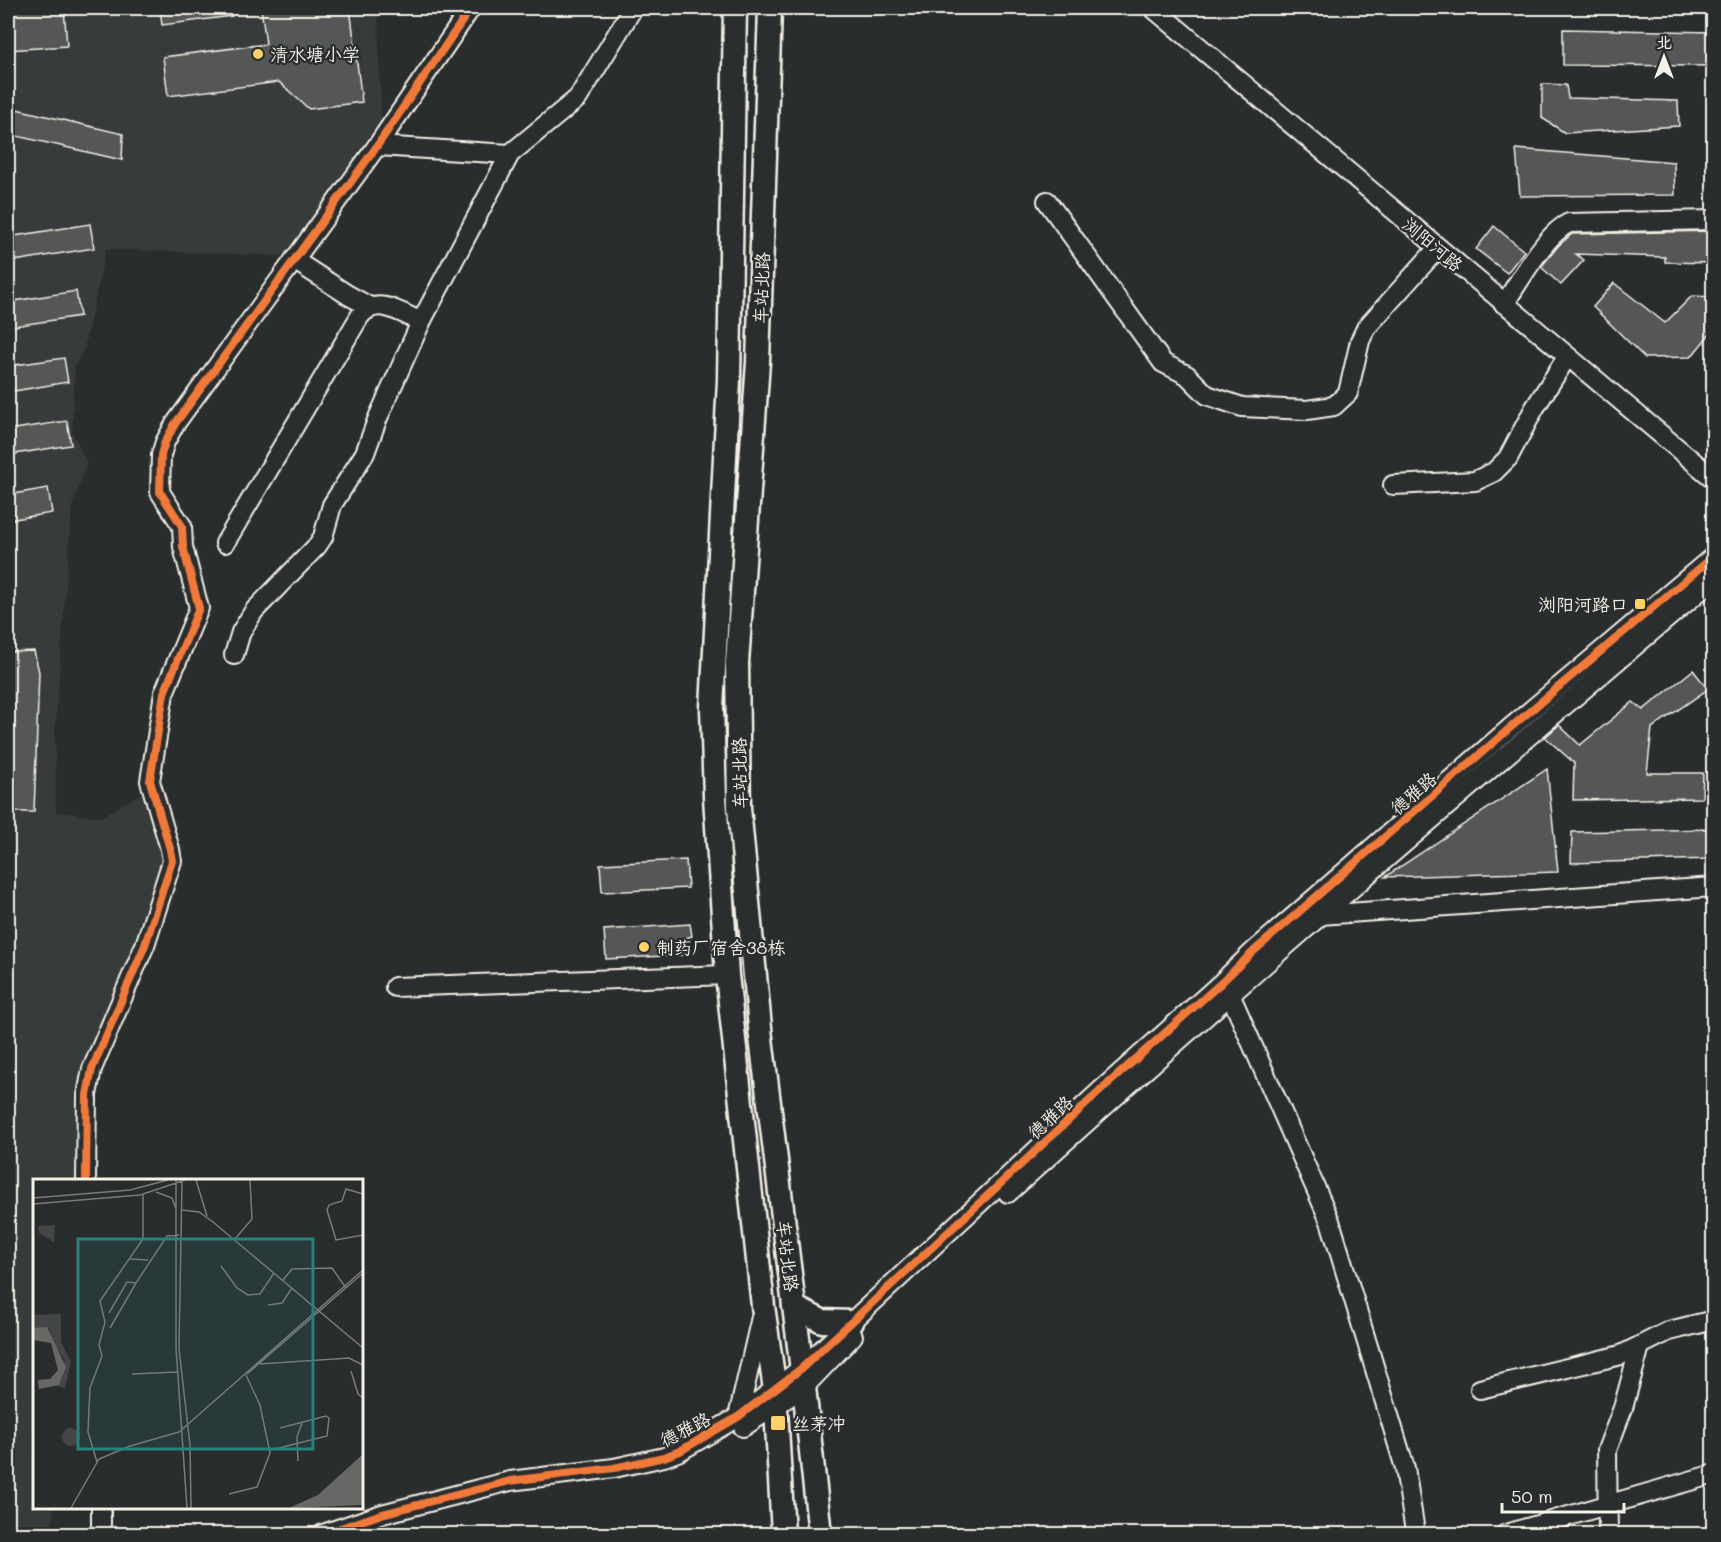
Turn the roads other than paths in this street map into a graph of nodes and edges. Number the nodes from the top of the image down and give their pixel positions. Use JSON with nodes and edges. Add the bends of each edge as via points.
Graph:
{"nodes":[{"id":1,"x":471,"y":8,"type":"edge"},
{"id":2,"x":633,"y":8,"type":"edge"},
{"id":3,"x":735,"y":8,"type":"edge"},
{"id":4,"x":770,"y":8,"type":"edge"},
{"id":5,"x":1153,"y":8,"type":"edge"},
{"id":6,"x":377,"y":146,"type":"junction"},
{"id":7,"x":510,"y":154,"type":"junction"},
{"id":8,"x":1047,"y":201,"type":"dead end"},
{"id":9,"x":1713,"y":220,"type":"edge"},
{"id":10,"x":1438,"y":248,"type":"junction"},
{"id":11,"x":294,"y":261,"type":"junction"},
{"id":12,"x":1504,"y":304,"type":"junction"},
{"id":13,"x":370,"y":307,"type":"junction"},
{"id":14,"x":421,"y":322,"type":"junction"},
{"id":15,"x":1567,"y":357,"type":"junction"},
{"id":16,"x":1713,"y":479,"type":"edge"},
{"id":17,"x":1393,"y":485,"type":"dead end"},
{"id":18,"x":225,"y":543,"type":"dead end"},
{"id":19,"x":1713,"y":556,"type":"edge"},
{"id":20,"x":1713,"y":579,"type":"edge"},
{"id":21,"x":234,"y":655,"type":"dead end"},
{"id":22,"x":1713,"y":887,"type":"edge"},
{"id":23,"x":1320,"y":915,"type":"junction"},
{"id":24,"x":728,"y":975,"type":"junction"},
{"id":25,"x":395,"y":987,"type":"dead end"},
{"id":26,"x":1230,"y":994,"type":"junction"},
{"id":27,"x":86,"y":1179,"type":"edge"},
{"id":28,"x":763,"y":1306,"type":"junction"},
{"id":29,"x":794,"y":1307,"type":"junction"},
{"id":30,"x":1713,"y":1320,"type":"edge"},
{"id":31,"x":852,"y":1322,"type":"junction"},
{"id":32,"x":1640,"y":1346,"type":"junction"},
{"id":33,"x":803,"y":1378,"type":"junction"},
{"id":34,"x":1480,"y":1389,"type":"dead end"},
{"id":35,"x":775,"y":1399,"type":"junction"},
{"id":36,"x":738,"y":1417,"type":"junction"},
{"id":37,"x":1713,"y":1474,"type":"edge"},
{"id":38,"x":1606,"y":1505,"type":"junction"},
{"id":39,"x":101,"y":1509,"type":"edge"},
{"id":40,"x":101,"y":1534,"type":"edge"},
{"id":41,"x":323,"y":1534,"type":"edge"},
{"id":42,"x":351,"y":1534,"type":"edge"},
{"id":43,"x":783,"y":1534,"type":"edge"},
{"id":44,"x":820,"y":1534,"type":"edge"},
{"id":45,"x":1413,"y":1534,"type":"edge"},
{"id":46,"x":1506,"y":1534,"type":"edge"},
{"id":47,"x":1608,"y":1534,"type":"edge"}],
"edges":[{"from":1,"to":6,"type":"street"},
{"from":2,"to":7,"type":"street","via":[[578,98]]},
{"from":3,"to":24,"type":"main road","name":"车站北路","via":[[729,380],[712,708]]},
{"from":4,"to":29,"type":"main road","name":"车站北路","via":[[758,362],[737,663],[739,808],[761,1038]]},
{"from":5,"to":10,"type":"street","name":"浏阳河路"},
{"from":6,"to":7,"type":"street"},
{"from":6,"to":11,"type":"street"},
{"from":7,"to":14,"type":"street"},
{"from":8,"to":10,"type":"street","via":[[1163,363],[1187,375],[1208,395],[1242,407],[1307,410],[1334,405],[1348,393],[1366,327]]},
{"from":9,"to":12,"type":"street","via":[[1569,224],[1559,228]]},
{"from":10,"to":12,"type":"street","name":"浏阳河路"},
{"from":11,"to":13,"type":"street"},
{"from":11,"to":27,"type":"street","via":[[175,424],[161,454],[160,492],[182,526],[183,547],[199,608],[164,693],[150,781],[172,861],[145,945],[92,1069],[87,1095]]},
{"from":12,"to":15,"type":"street","name":"浏阳河路"},
{"from":13,"to":14,"type":"street","via":[[384,306]]},
{"from":13,"to":18,"type":"street","via":[[360,316]]},
{"from":14,"to":21,"type":"street","via":[[365,453],[332,505],[323,537],[254,611],[241,632]]},
{"from":15,"to":16,"type":"street","name":"浏阳河路"},
{"from":15,"to":17,"type":"street","via":[[1508,458],[1494,472],[1475,481]]},
{"from":19,"to":31,"type":"street","name":"德雅路","via":[[1254,951]]},
{"from":20,"to":23,"type":"street","name":"德雅路"},
{"from":22,"to":23,"type":"street"},
{"from":23,"to":26,"type":"street","name":"德雅路"},
{"from":24,"to":25,"type":"street"},
{"from":24,"to":28,"type":"main road","name":"车站北路"},
{"from":26,"to":33,"type":"street","name":"德雅路"},
{"from":26,"to":45,"type":"street","via":[[1330,1221],[1405,1468]]},
{"from":28,"to":35,"type":"main road","name":"车站北路"},
{"from":28,"to":36,"type":"street"},
{"from":29,"to":31,"type":"main road","via":[[822,1321]]},
{"from":29,"to":33,"type":"main road","name":"车站北路"},
{"from":30,"to":32,"type":"street","via":[[1668,1331]]},
{"from":31,"to":33,"type":"street","name":"德雅路"},
{"from":32,"to":34,"type":"street","via":[[1621,1355]]},
{"from":32,"to":38,"type":"street","via":[[1607,1450]]},
{"from":33,"to":35,"type":"street","name":"德雅路"},
{"from":33,"to":44,"type":"main road","name":"车站北路"},
{"from":35,"to":36,"type":"street","name":"德雅路"},
{"from":35,"to":42,"type":"street","name":"德雅路","via":[[731,1434],[667,1466],[511,1490]]},
{"from":35,"to":43,"type":"main road","name":"车站北路"},
{"from":36,"to":41,"type":"street","name":"德雅路","via":[[664,1457],[510,1481],[382,1514]]},
{"from":37,"to":38,"type":"street"},
{"from":38,"to":46,"type":"street"},
{"from":38,"to":47,"type":"street"},
{"from":39,"to":40,"type":"street"}]}
